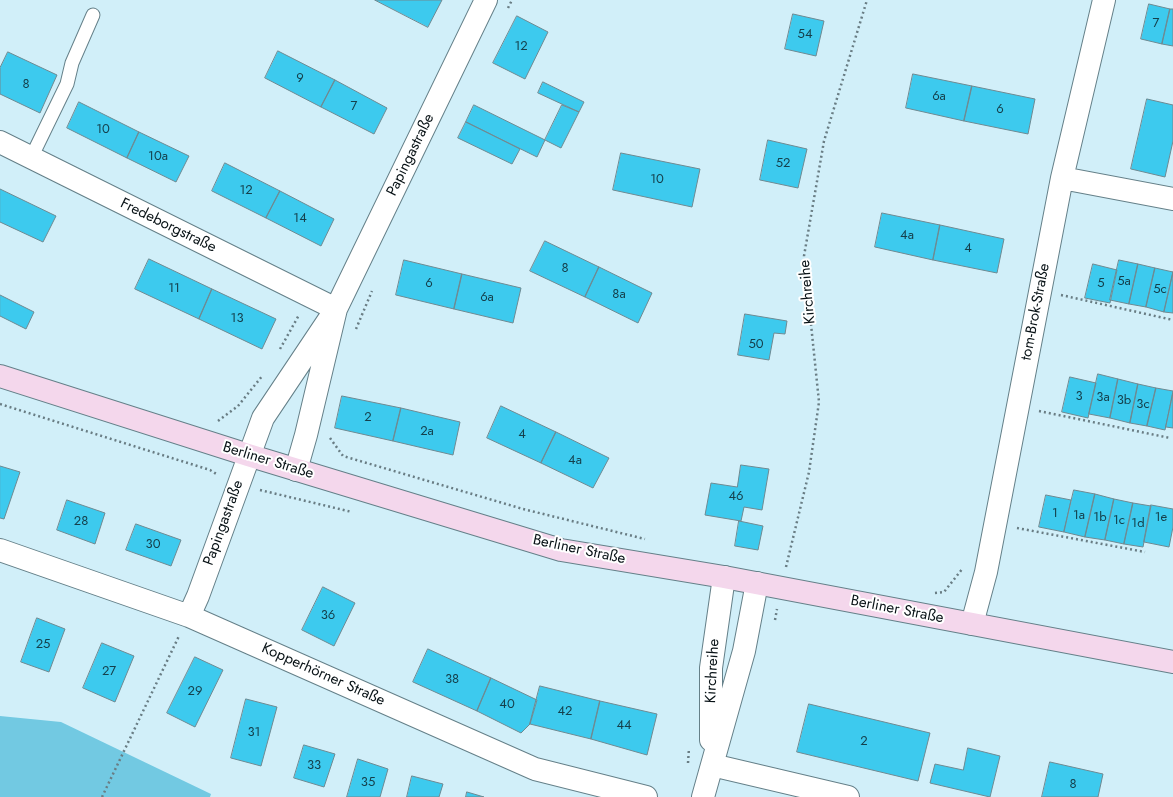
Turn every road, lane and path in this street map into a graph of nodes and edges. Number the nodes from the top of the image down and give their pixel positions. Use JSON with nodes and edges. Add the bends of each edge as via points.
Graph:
{"nodes":[{"id":1,"x":486,"y":0,"type":"edge"},
{"id":2,"x":512,"y":0,"type":"edge"},
{"id":3,"x":867,"y":0,"type":"edge"},
{"id":4,"x":1104,"y":0,"type":"edge"},
{"id":5,"x":93,"y":14,"type":"dead end"},
{"id":6,"x":505,"y":14,"type":"dead end"},
{"id":7,"x":0,"y":142,"type":"edge"},
{"id":8,"x":31,"y":158,"type":"junction"},
{"id":9,"x":1062,"y":178,"type":"junction"},
{"id":10,"x":1173,"y":199,"type":"edge"},
{"id":11,"x":372,"y":290,"type":"dead end"},
{"id":12,"x":1060,"y":295,"type":"dead end"},
{"id":13,"x":298,"y":309,"type":"dead end"},
{"id":14,"x":336,"y":309,"type":"junction"},
{"id":15,"x":1173,"y":320,"type":"edge"},
{"id":16,"x":354,"y":334,"type":"dead end"},
{"id":17,"x":276,"y":355,"type":"dead end"},
{"id":18,"x":264,"y":374,"type":"dead end"},
{"id":19,"x":0,"y":376,"type":"edge"},
{"id":20,"x":238,"y":406,"type":"dead end"},
{"id":21,"x":1032,"y":409,"type":"dead end"},
{"id":22,"x":329,"y":432,"type":"dead end"},
{"id":23,"x":1170,"y":438,"type":"dead end"},
{"id":24,"x":248,"y":455,"type":"junction"},
{"id":25,"x":296,"y":470,"type":"junction"},
{"id":26,"x":1014,"y":527,"type":"dead end"},
{"id":27,"x":651,"y":541,"type":"dead end"},
{"id":28,"x":0,"y":550,"type":"edge"},
{"id":29,"x":1145,"y":552,"type":"dead end"},
{"id":30,"x":963,"y":567,"type":"dead end"},
{"id":31,"x":724,"y":577,"type":"junction"},
{"id":32,"x":757,"y":583,"type":"junction"},
{"id":33,"x":781,"y":588,"type":"junction"},
{"id":34,"x":930,"y":593,"type":"dead end"},
{"id":35,"x":189,"y":616,"type":"junction"},
{"id":36,"x":972,"y":624,"type":"junction"},
{"id":37,"x":1173,"y":662,"type":"edge"},
{"id":38,"x":712,"y":765,"type":"junction"},
{"id":39,"x":102,"y":797,"type":"edge"},
{"id":40,"x":646,"y":797,"type":"edge"},
{"id":41,"x":704,"y":797,"type":"edge"},
{"id":42,"x":848,"y":797,"type":"edge"}],
"edges":[{"from":1,"to":14,"type":"street","name":"Papingastraße"},
{"from":2,"to":6,"type":"path"},
{"from":3,"to":33,"type":"path","name":"Kirchreihe","via":[[824,141],[804,256],[819,402],[809,472]]},
{"from":4,"to":9,"type":"street","name":"tom-Brok-Straße"},
{"from":5,"to":8,"type":"lane","via":[[72,63],[67,84]]},
{"from":7,"to":8,"type":"street","name":"Fredeborgstraße"},
{"from":8,"to":14,"type":"street","name":"Fredeborgstraße"},
{"from":9,"to":10,"type":"street"},
{"from":9,"to":36,"type":"street","name":"tom-Brok-Straße","via":[[986,572]]},
{"from":11,"to":16,"type":"path"},
{"from":12,"to":15,"type":"path"},
{"from":13,"to":17,"type":"path","via":[[300,317]]},
{"from":14,"to":24,"type":"street","name":"Papingastraße","via":[[263,418]]},
{"from":14,"to":25,"type":"street","name":"Papingastraße"},
{"from":18,"to":20,"type":"path"},
{"from":19,"to":24,"type":"main road","name":"Berliner Straße"},
{"from":21,"to":23,"type":"path"},
{"from":22,"to":27,"type":"path","via":[[330,439],[343,456],[523,509]]},
{"from":24,"to":25,"type":"main road","name":"Berliner Straße"},
{"from":24,"to":35,"type":"street","name":"Papingastraße"},
{"from":25,"to":31,"type":"main road","name":"Berliner Straße","via":[[561,550]]},
{"from":26,"to":29,"type":"path"},
{"from":28,"to":35,"type":"street","name":"Kopperhörner Straße"},
{"from":30,"to":34,"type":"path","via":[[944,592]]},
{"from":31,"to":32,"type":"main road","name":"Berliner Straße"},
{"from":31,"to":38,"type":"street","name":"Kirchreihe","via":[[711,668]]},
{"from":32,"to":33,"type":"main road","name":"Berliner Straße"},
{"from":32,"to":38,"type":"street","name":"Kirchreihe","via":[[744,651]]},
{"from":33,"to":36,"type":"main road","name":"Berliner Straße"},
{"from":35,"to":39,"type":"path"},
{"from":35,"to":40,"type":"street","name":"Kopperhörner Straße","via":[[535,769]]},
{"from":36,"to":37,"type":"main road","name":"Berliner Straße"},
{"from":38,"to":41,"type":"street","name":"Kirchreihe"},
{"from":38,"to":42,"type":"street"}]}
